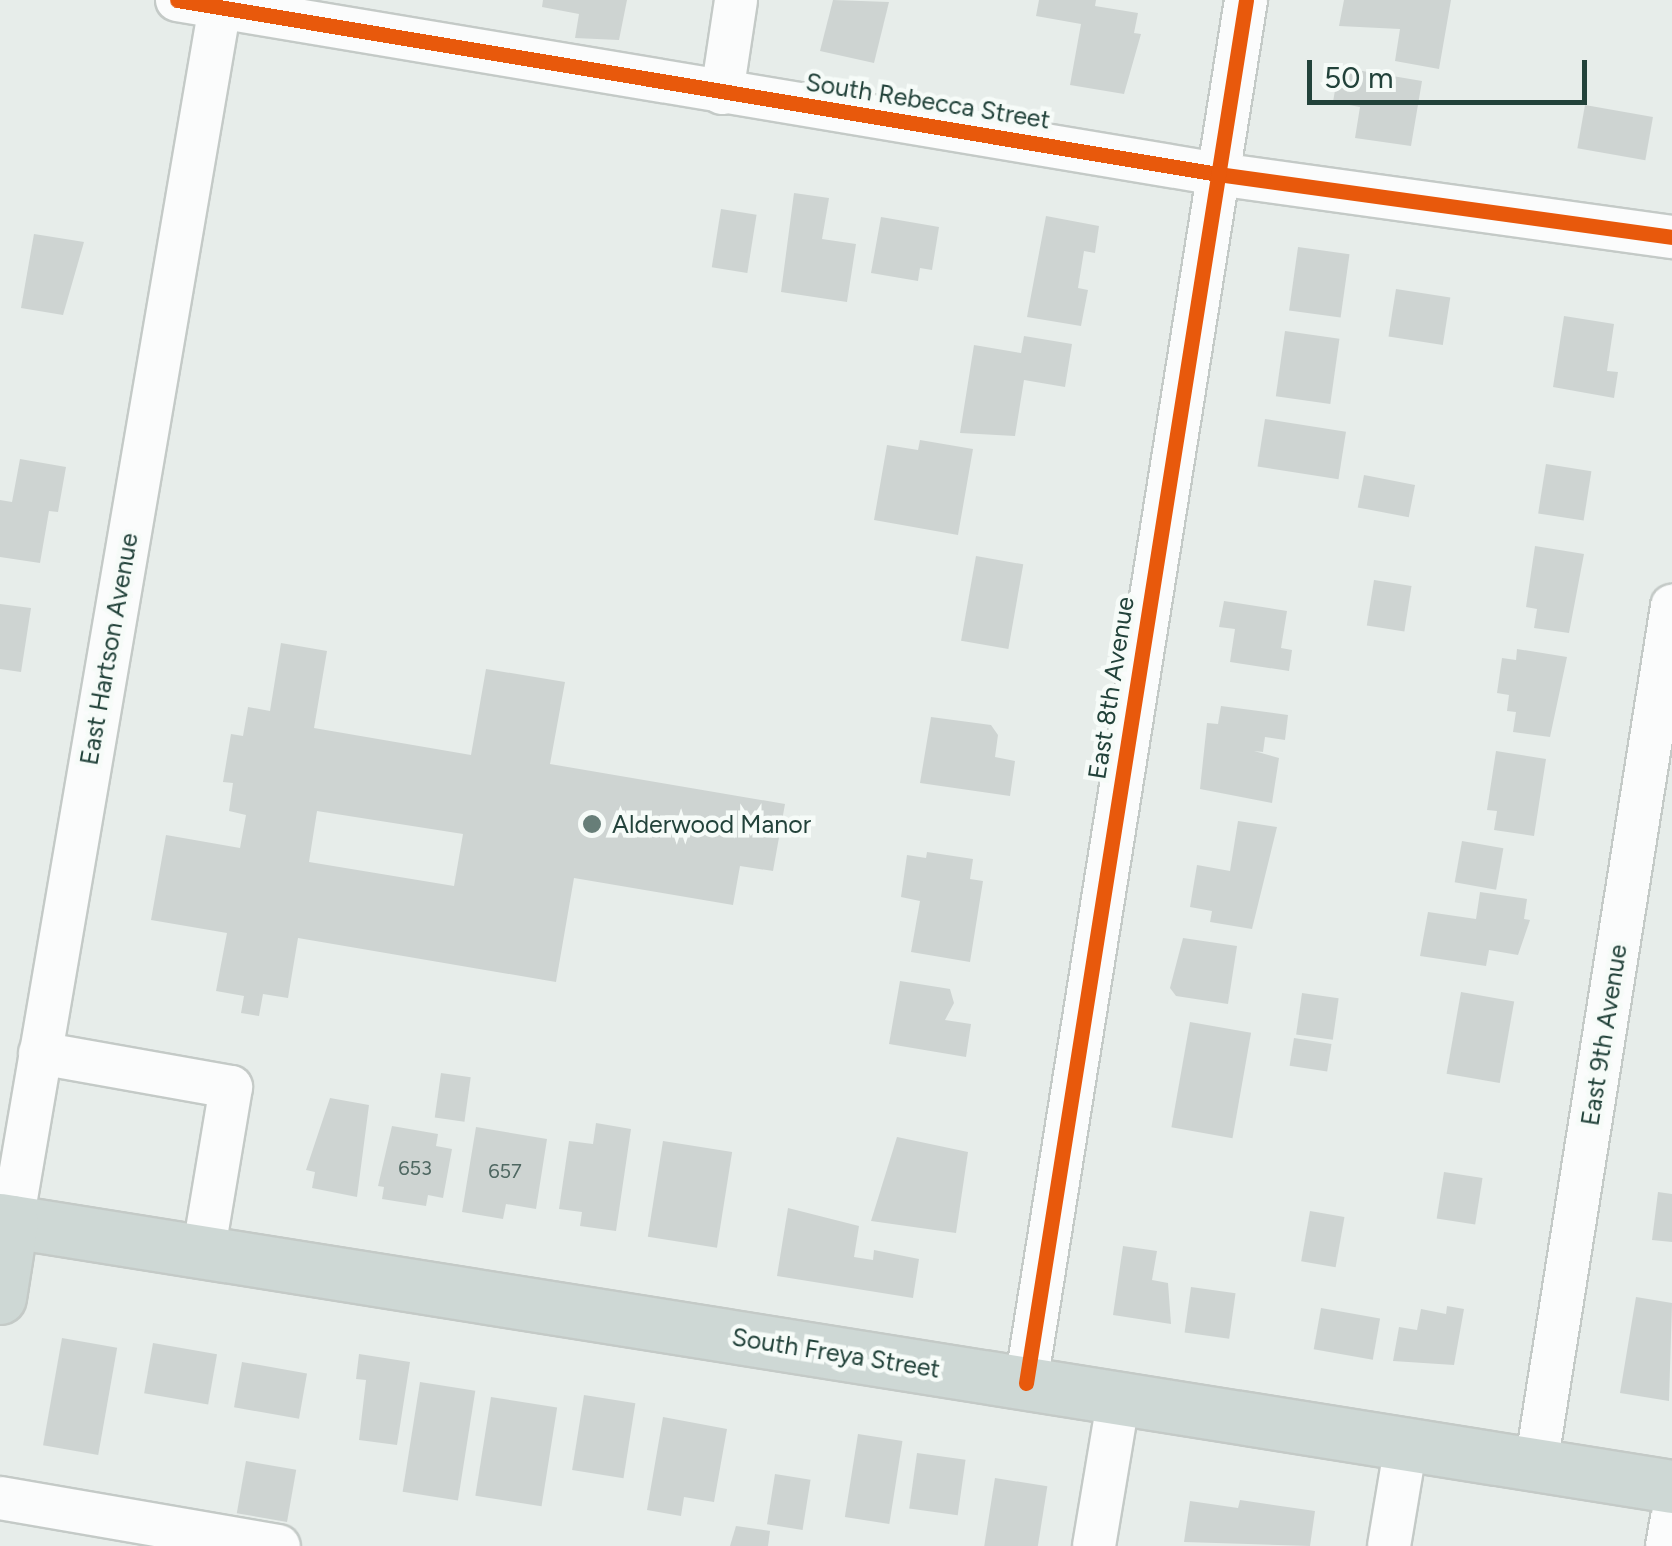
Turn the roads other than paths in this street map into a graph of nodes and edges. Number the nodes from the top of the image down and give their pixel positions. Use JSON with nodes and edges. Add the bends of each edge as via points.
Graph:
{"nodes":[{"id":1,"x":177,"y":0,"type":"edge"},
{"id":2,"x":736,"y":0,"type":"edge"},
{"id":3,"x":1246,"y":0,"type":"edge"},
{"id":4,"x":221,"y":3,"type":"edge"},
{"id":5,"x":722,"y":93,"type":"junction"},
{"id":6,"x":1218,"y":174,"type":"junction"},
{"id":7,"x":1672,"y":237,"type":"edge"},
{"id":8,"x":1672,"y":606,"type":"edge"},
{"id":9,"x":40,"y":1054,"type":"junction"},
{"id":10,"x":6,"y":1221,"type":"edge"},
{"id":11,"x":203,"y":1254,"type":"junction"},
{"id":12,"x":0,"y":1298,"type":"edge"},
{"id":13,"x":1026,"y":1383,"type":"junction"},
{"id":14,"x":1120,"y":1397,"type":"junction"},
{"id":15,"x":1406,"y":1444,"type":"junction"},
{"id":16,"x":1536,"y":1465,"type":"junction"},
{"id":17,"x":1672,"y":1487,"type":"edge"},
{"id":18,"x":0,"y":1498,"type":"edge"},
{"id":19,"x":1672,"y":1518,"type":"edge"},
{"id":20,"x":279,"y":1546,"type":"edge"},
{"id":21,"x":1094,"y":1546,"type":"edge"},
{"id":22,"x":1388,"y":1546,"type":"edge"},
{"id":23,"x":1668,"y":1546,"type":"edge"}],
"edges":[{"from":1,"to":4,"type":"street","name":"South Rebecca Street"},
{"from":2,"to":5,"type":"street"},
{"from":3,"to":6,"type":"street","name":"East 8th Avenue"},
{"from":4,"to":5,"type":"street","name":"South Rebecca Street"},
{"from":4,"to":9,"type":"street","name":"East Hartson Avenue"},
{"from":5,"to":6,"type":"street","name":"South Rebecca Street"},
{"from":6,"to":7,"type":"street","name":"South Rebecca Street"},
{"from":6,"to":13,"type":"street","name":"East 8th Avenue"},
{"from":8,"to":16,"type":"street","name":"East 9th Avenue"},
{"from":9,"to":10,"type":"street","name":"East Hartson Avenue"},
{"from":9,"to":11,"type":"street","via":[[231,1086]]},
{"from":10,"to":11,"type":"main road","name":"South Freya Street"},
{"from":10,"to":12,"type":"main road","name":"East Hartson Avenue"},
{"from":11,"to":13,"type":"main road","name":"South Freya Street"},
{"from":13,"to":14,"type":"main road","name":"South Freya Street"},
{"from":14,"to":15,"type":"main road","name":"South Freya Street"},
{"from":14,"to":21,"type":"street"},
{"from":15,"to":16,"type":"main road","name":"South Freya Street"},
{"from":15,"to":22,"type":"street"},
{"from":16,"to":17,"type":"main road","name":"South Freya Street"},
{"from":18,"to":20,"type":"street"},
{"from":19,"to":23,"type":"street"}]}
